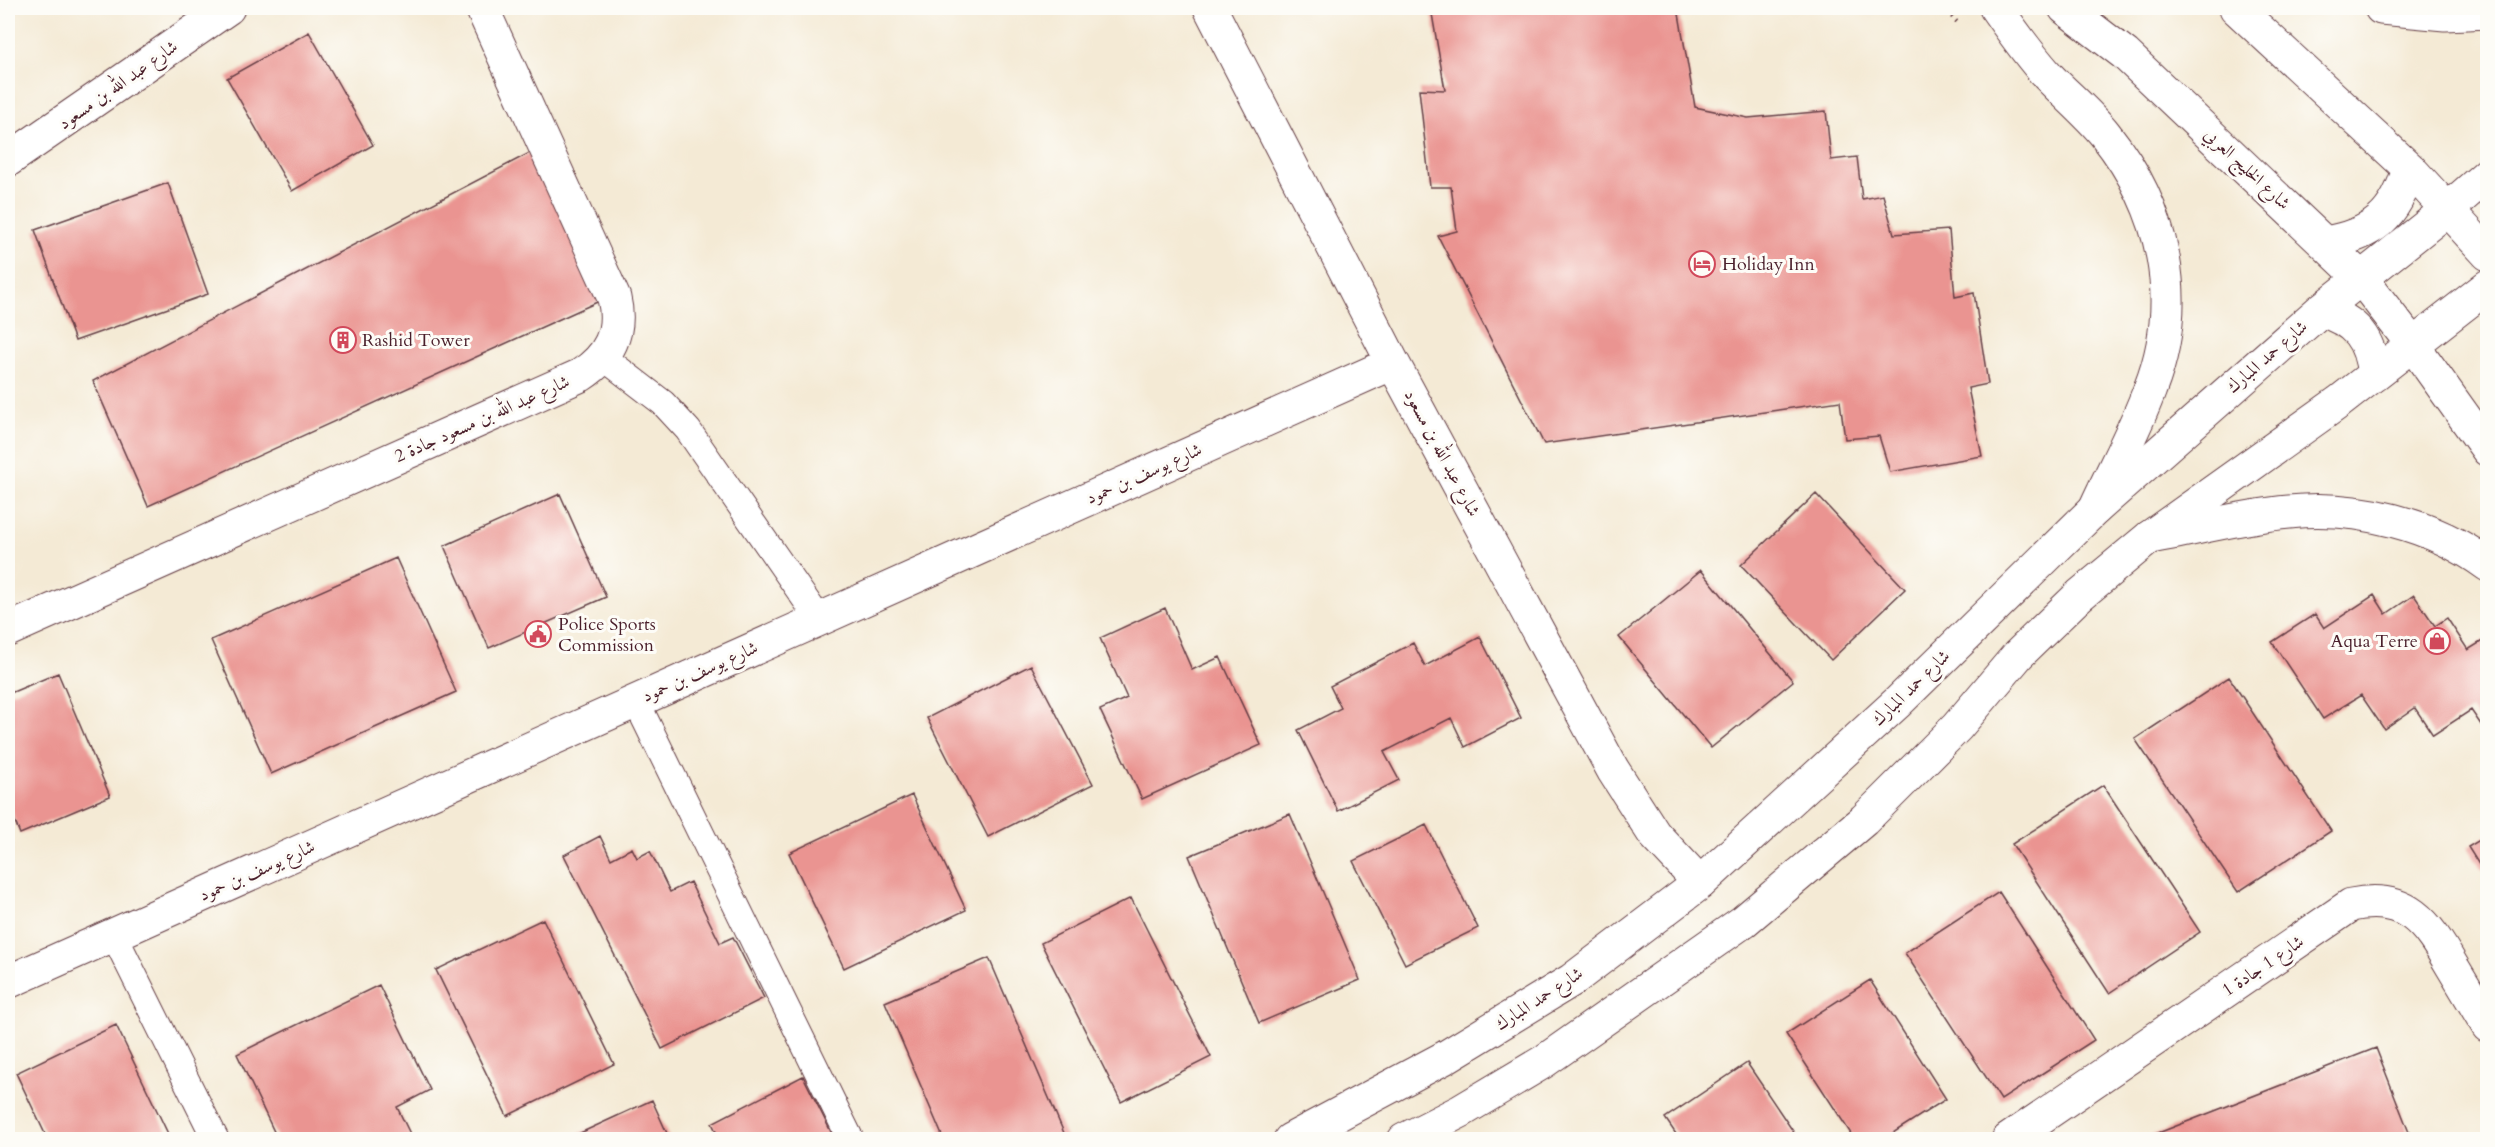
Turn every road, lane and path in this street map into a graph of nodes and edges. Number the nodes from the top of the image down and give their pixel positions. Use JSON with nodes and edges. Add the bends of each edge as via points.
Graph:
{"nodes":[{"id":1,"x":482,"y":8,"type":"edge"},
{"id":2,"x":1210,"y":8,"type":"edge"},
{"id":3,"x":1943,"y":8,"type":"edge"},
{"id":4,"x":1996,"y":8,"type":"edge"},
{"id":5,"x":2066,"y":8,"type":"edge"},
{"id":6,"x":2236,"y":8,"type":"edge"},
{"id":7,"x":2381,"y":8,"type":"edge"},
{"id":8,"x":214,"y":12,"type":"edge"},
{"id":9,"x":2487,"y":12,"type":"edge"},
{"id":10,"x":1959,"y":24,"type":"dead end"},
{"id":11,"x":8,"y":160,"type":"edge"},
{"id":12,"x":2409,"y":168,"type":"junction"},
{"id":13,"x":2487,"y":174,"type":"edge"},
{"id":14,"x":2447,"y":210,"type":"junction"},
{"id":15,"x":2325,"y":243,"type":"junction"},
{"id":16,"x":2487,"y":254,"type":"edge"},
{"id":17,"x":2361,"y":278,"type":"junction"},
{"id":18,"x":2487,"y":286,"type":"edge"},
{"id":19,"x":2321,"y":310,"type":"junction"},
{"id":20,"x":2413,"y":345,"type":"junction"},
{"id":21,"x":603,"y":357,"type":"junction"},
{"id":22,"x":1394,"y":363,"type":"junction"},
{"id":23,"x":2374,"y":375,"type":"junction"},
{"id":24,"x":2487,"y":450,"type":"edge"},
{"id":25,"x":2095,"y":509,"type":"junction"},
{"id":26,"x":2150,"y":537,"type":"junction"},
{"id":27,"x":2487,"y":565,"type":"edge"},
{"id":28,"x":819,"y":619,"type":"junction"},
{"id":29,"x":8,"y":630,"type":"edge"},
{"id":30,"x":636,"y":701,"type":"junction"},
{"id":31,"x":1700,"y":883,"type":"junction"},
{"id":32,"x":114,"y":934,"type":"junction"},
{"id":33,"x":8,"y":982,"type":"edge"},
{"id":34,"x":2487,"y":1026,"type":"edge"},
{"id":35,"x":216,"y":1140,"type":"edge"},
{"id":36,"x":851,"y":1140,"type":"edge"},
{"id":37,"x":1290,"y":1140,"type":"edge"},
{"id":38,"x":1404,"y":1140,"type":"edge"},
{"id":39,"x":2008,"y":1140,"type":"edge"}],
"edges":[{"from":1,"to":21,"type":"main road","name":"شارع عبد الله بن مسعود جادة 2","via":[[614,298],[617,329]]},
{"from":2,"to":22,"type":"main road","name":"شارع عبد الله بن مسعود"},
{"from":3,"to":10,"type":"path"},
{"from":4,"to":25,"type":"main road","via":[[2047,75],[2124,159],[2142,189],[2164,254],[2167,301],[2161,356],[2151,389]]},
{"from":5,"to":15,"type":"main road","name":"شارع الخليج العربي","via":[[2125,54]]},
{"from":6,"to":12,"type":"main road"},
{"from":7,"to":9,"type":"main road","via":[[2445,14]]},
{"from":8,"to":11,"type":"main road","name":"شارع عبد الله بن مسعود"},
{"from":12,"to":14,"type":"main road"},
{"from":12,"to":15,"type":"main road","via":[[2395,206],[2381,221],[2345,240]]},
{"from":13,"to":14,"type":"main road","name":"شارع حمد المبارك"},
{"from":14,"to":16,"type":"main road"},
{"from":14,"to":17,"type":"main road","name":"شارع حمد المبارك"},
{"from":15,"to":17,"type":"main road","name":"شارع الخليج العربي"},
{"from":17,"to":19,"type":"main road","name":"شارع حمد المبارك"},
{"from":17,"to":20,"type":"main road","name":"شارع الخليج العربي"},
{"from":18,"to":20,"type":"main road"},
{"from":19,"to":23,"type":"main road","via":[[2354,326],[2372,357]]},
{"from":19,"to":25,"type":"main road","name":"شارع حمد المبارك"},
{"from":20,"to":23,"type":"main road"},
{"from":20,"to":24,"type":"main road","name":"شارع الخليج العربي"},
{"from":21,"to":28,"type":"lane","via":[[663,403],[688,430]]},
{"from":21,"to":29,"type":"main road","name":"شارع عبد الله بن مسعود جادة 2","via":[[581,375]]},
{"from":22,"to":28,"type":"main road","name":"شارع يوسف بن حمود"},
{"from":22,"to":31,"type":"main road","name":"شارع عبد الله بن مسعود","via":[[1613,770],[1654,834]]},
{"from":23,"to":26,"type":"main road"},
{"from":25,"to":31,"type":"main road","name":"شارع حمد المبارك","via":[[1898,702]]},
{"from":26,"to":27,"type":"main road","via":[[2290,511],[2366,514],[2445,539]]},
{"from":26,"to":38,"type":"main road","via":[[2033,640],[1957,727],[1864,820],[1744,921],[1543,1062]]},
{"from":28,"to":30,"type":"main road","name":"شارع يوسف بن حمود"},
{"from":30,"to":32,"type":"main road","name":"شارع يوسف بن حمود"},
{"from":30,"to":36,"type":"lane"},
{"from":31,"to":37,"type":"main road","name":"شارع حمد المبارك","via":[[1562,986],[1444,1058]]},
{"from":32,"to":33,"type":"main road","name":"شارع يوسف بن حمود"},
{"from":32,"to":35,"type":"lane"},
{"from":34,"to":39,"type":"main road","name":"شارع 1 جادة 1","via":[[2422,921],[2389,903],[2351,905]]}]}
